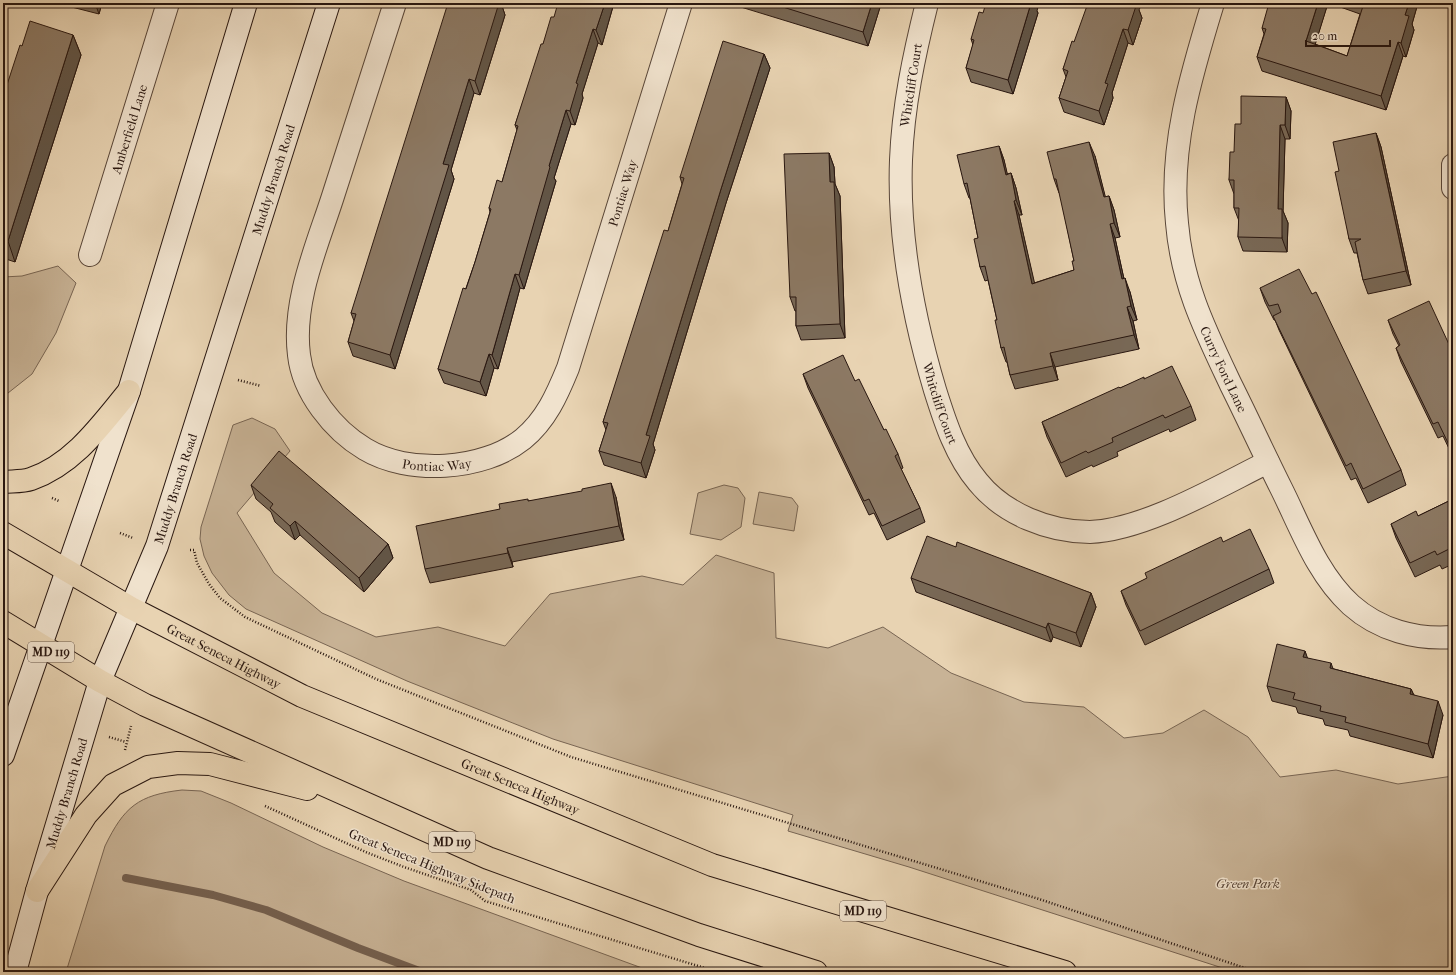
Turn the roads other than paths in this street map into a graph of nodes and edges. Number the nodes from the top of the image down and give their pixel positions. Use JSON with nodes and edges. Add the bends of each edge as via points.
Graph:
{"nodes":[{"id":1,"x":168,"y":3,"type":"edge"},
{"id":2,"x":246,"y":3,"type":"edge"},
{"id":3,"x":329,"y":3,"type":"edge"},
{"id":4,"x":395,"y":3,"type":"edge"},
{"id":5,"x":681,"y":3,"type":"edge"},
{"id":6,"x":926,"y":3,"type":"edge"},
{"id":7,"x":1213,"y":3,"type":"edge"},
{"id":8,"x":1453,"y":165,"type":"edge"},
{"id":9,"x":1453,"y":188,"type":"edge"},
{"id":10,"x":90,"y":256,"type":"dead end"},
{"id":11,"x":129,"y":391,"type":"junction"},
{"id":12,"x":1268,"y":462,"type":"junction"},
{"id":13,"x":3,"y":482,"type":"edge"},
{"id":14,"x":3,"y":533,"type":"edge"},
{"id":15,"x":67,"y":572,"type":"junction"},
{"id":16,"x":131,"y":608,"type":"junction"},
{"id":17,"x":3,"y":622,"type":"edge"},
{"id":18,"x":1453,"y":637,"type":"edge"},
{"id":19,"x":41,"y":646,"type":"junction"},
{"id":20,"x":100,"y":681,"type":"junction"},
{"id":21,"x":3,"y":755,"type":"edge"},
{"id":22,"x":367,"y":804,"type":"junction"},
{"id":23,"x":37,"y":891,"type":"junction"},
{"id":24,"x":15,"y":972,"type":"edge"},
{"id":25,"x":816,"y":972,"type":"edge"},
{"id":26,"x":1065,"y":972,"type":"edge"}],
"edges":[{"from":1,"to":10,"type":"street","name":"Amberfield Lane"},
{"from":2,"to":11,"type":"street"},
{"from":3,"to":16,"type":"street","name":"Muddy Branch Road","via":[[158,543]]},
{"from":4,"to":5,"type":"street","name":"Pontiac Way","via":[[305,284],[298,334],[299,356],[304,377],[314,398],[345,433],[365,449],[396,461],[426,466],[449,466],[476,461],[501,452],[522,439],[540,423],[554,400],[568,368]]},
{"from":6,"to":12,"type":"street","name":"Whitcliff Court","via":[[910,74],[904,121],[901,162],[904,247],[910,291],[923,350],[945,422],[964,462],[978,482],[997,501],[1024,518],[1055,528],[1090,532],[1130,526]]},
{"from":7,"to":12,"type":"street","name":"Curry Ford Lane","via":[[1195,62],[1180,126],[1175,186],[1176,223],[1183,265],[1199,318]]},
{"from":8,"to":9,"type":"street"},
{"from":11,"to":13,"type":"main road","via":[[93,436],[65,462],[30,479]]},
{"from":11,"to":15,"type":"street"},
{"from":12,"to":18,"type":"street","name":"Curry Ford Lane","via":[[1331,585],[1351,605],[1371,620],[1392,630],[1415,636]]},
{"from":14,"to":15,"type":"main road","name":"Great Seneca Highway","number":"MD 119"},
{"from":15,"to":16,"type":"main road","name":"Great Seneca Highway","number":"MD 119"},
{"from":15,"to":19,"type":"street"},
{"from":16,"to":20,"type":"street","name":"Muddy Branch Road"},
{"from":16,"to":26,"type":"main road","name":"Great Seneca Highway","number":"MD 119","via":[[302,696],[712,865]]},
{"from":17,"to":19,"type":"main road","number":"MD 119"},
{"from":19,"to":20,"type":"main road","number":"MD 119"},
{"from":19,"to":21,"type":"street"},
{"from":20,"to":22,"type":"main road","number":"MD 119","via":[[145,705]]},
{"from":20,"to":23,"type":"street","name":"Muddy Branch Road"},
{"from":22,"to":23,"type":"main road","via":[[210,764],[178,762],[148,767],[113,785],[86,815]]},
{"from":22,"to":25,"type":"main road","number":"MD 119","via":[[495,861],[699,935]]},
{"from":23,"to":24,"type":"street","name":"Muddy Branch Road"}]}
